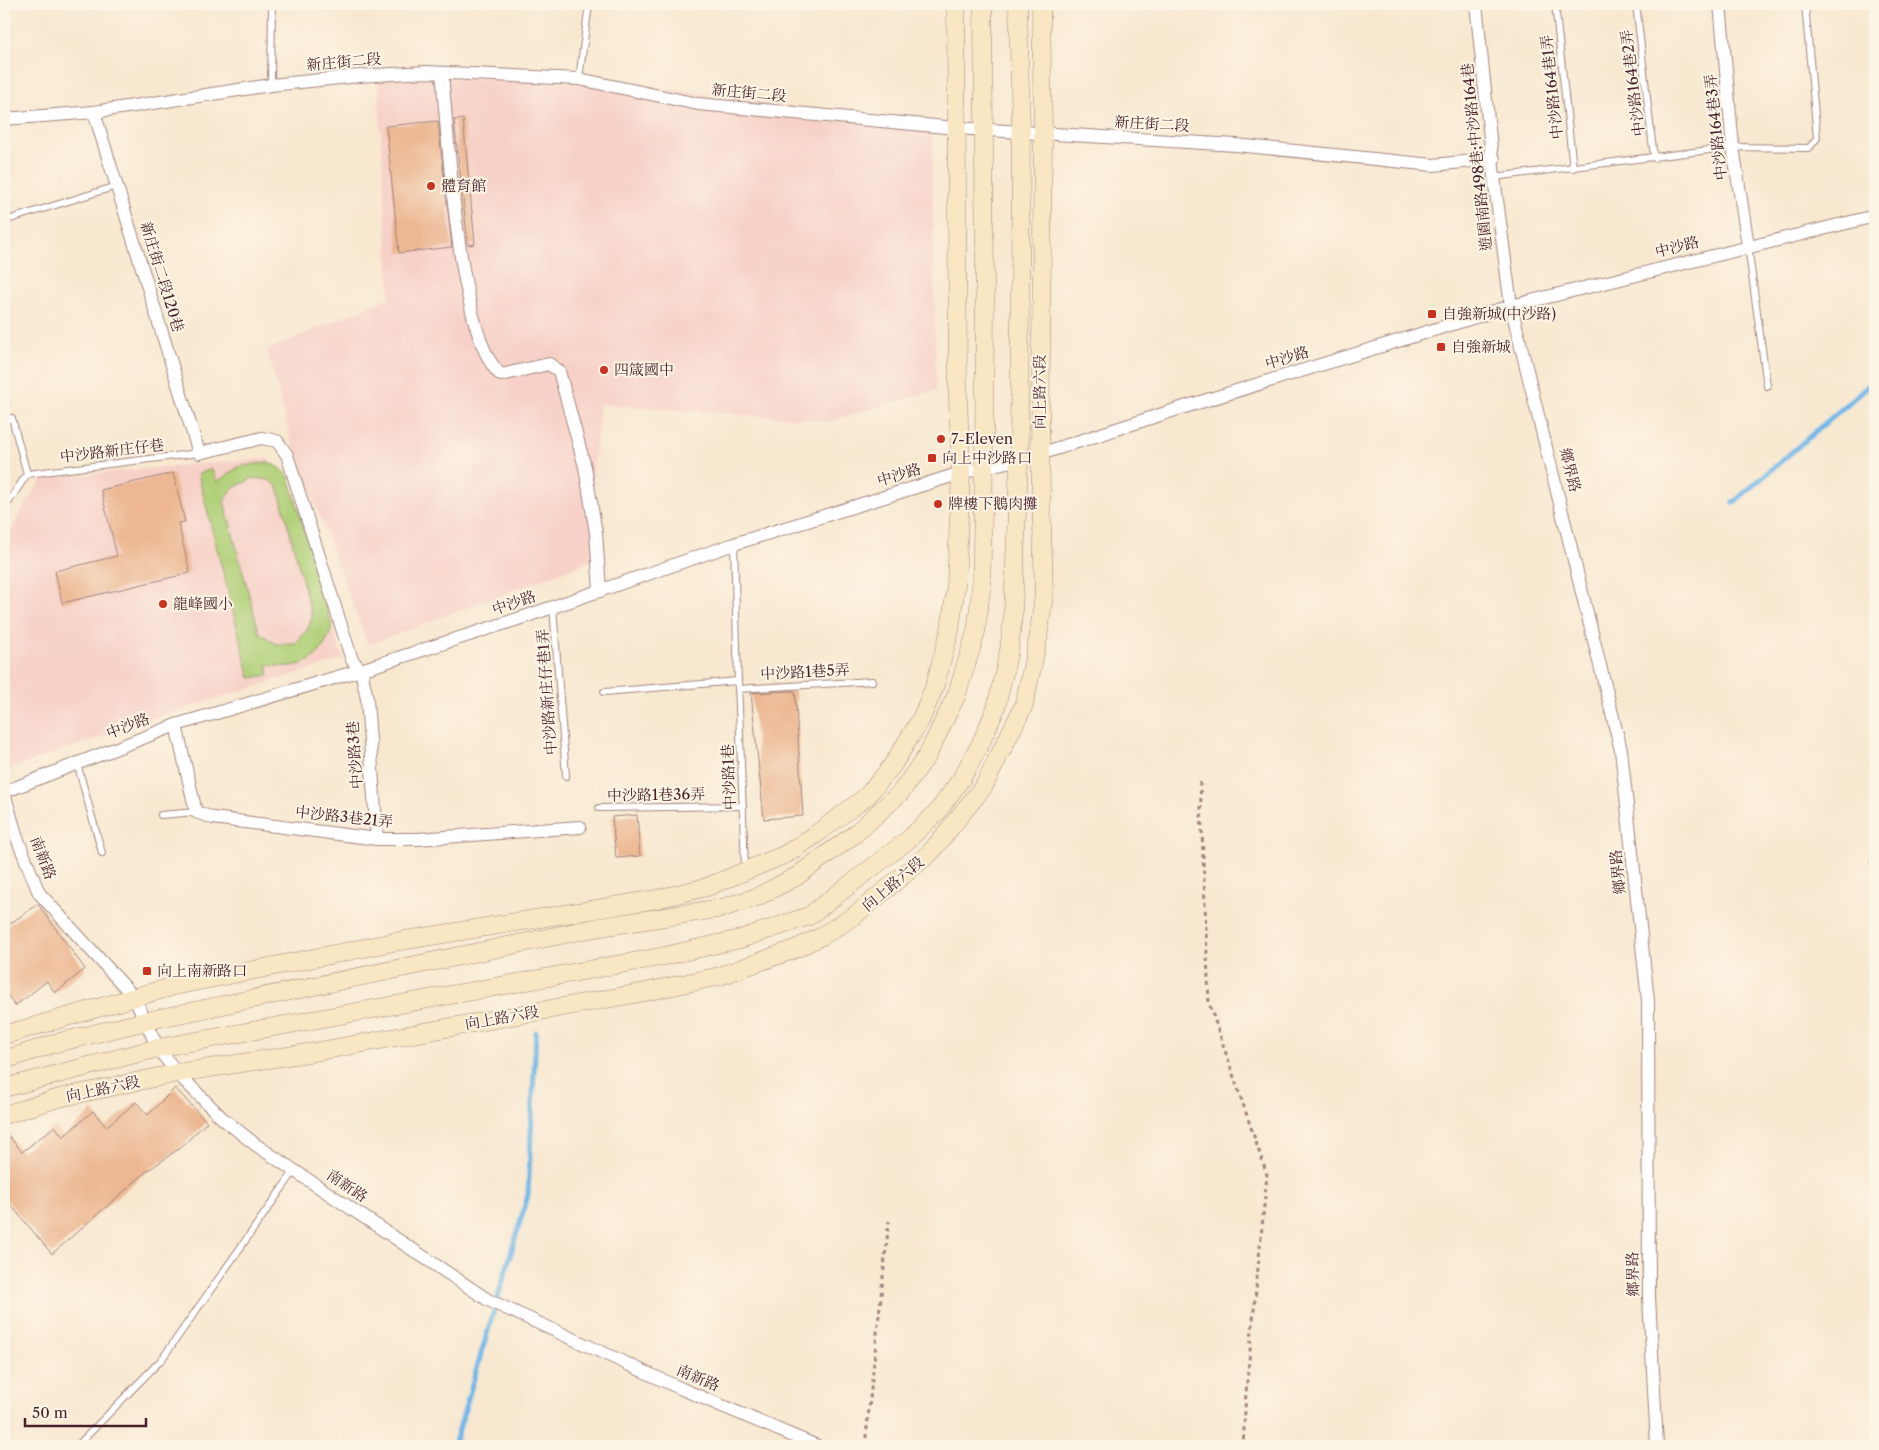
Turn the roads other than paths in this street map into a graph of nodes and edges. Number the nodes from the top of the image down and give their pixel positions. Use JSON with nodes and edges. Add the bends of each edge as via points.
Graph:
{"nodes":[{"id":1,"x":272,"y":4,"type":"edge"},
{"id":2,"x":589,"y":4,"type":"edge"},
{"id":3,"x":956,"y":4,"type":"edge"},
{"id":4,"x":983,"y":4,"type":"edge"},
{"id":5,"x":1018,"y":4,"type":"edge"},
{"id":6,"x":1040,"y":4,"type":"edge"},
{"id":7,"x":1476,"y":4,"type":"edge"},
{"id":8,"x":1555,"y":4,"type":"edge"},
{"id":9,"x":1636,"y":4,"type":"edge"},
{"id":10,"x":1720,"y":4,"type":"edge"},
{"id":11,"x":1805,"y":4,"type":"edge"},
{"id":12,"x":442,"y":73,"type":"junction"},
{"id":13,"x":579,"y":80,"type":"junction"},
{"id":14,"x":271,"y":85,"type":"junction"},
{"id":15,"x":94,"y":112,"type":"junction"},
{"id":16,"x":4,"y":120,"type":"edge"},
{"id":17,"x":956,"y":128,"type":"junction"},
{"id":18,"x":983,"y":129,"type":"junction"},
{"id":19,"x":1021,"y":131,"type":"junction"},
{"id":20,"x":1043,"y":134,"type":"junction"},
{"id":21,"x":1733,"y":147,"type":"junction"},
{"id":22,"x":1654,"y":158,"type":"junction"},
{"id":23,"x":1494,"y":159,"type":"junction"},
{"id":24,"x":1573,"y":168,"type":"junction"},
{"id":25,"x":1494,"y":177,"type":"junction"},
{"id":26,"x":117,"y":186,"type":"junction"},
{"id":27,"x":1875,"y":216,"type":"edge"},
{"id":28,"x":4,"y":220,"type":"edge"},
{"id":29,"x":1748,"y":246,"type":"junction"},
{"id":30,"x":1511,"y":306,"type":"junction"},
{"id":31,"x":1767,"y":386,"type":"dead end"},
{"id":32,"x":4,"y":420,"type":"edge"},
{"id":33,"x":199,"y":453,"type":"junction"},
{"id":34,"x":1040,"y":454,"type":"junction"},
{"id":35,"x":1020,"y":460,"type":"junction"},
{"id":36,"x":984,"y":467,"type":"junction"},
{"id":37,"x":961,"y":473,"type":"junction"},
{"id":38,"x":28,"y":474,"type":"junction"},
{"id":39,"x":4,"y":509,"type":"edge"},
{"id":40,"x":734,"y":544,"type":"junction"},
{"id":41,"x":600,"y":591,"type":"junction"},
{"id":42,"x":554,"y":607,"type":"junction"},
{"id":43,"x":361,"y":670,"type":"junction"},
{"id":44,"x":738,"y":681,"type":"junction"},
{"id":45,"x":872,"y":681,"type":"dead end"},
{"id":46,"x":738,"y":688,"type":"junction"},
{"id":47,"x":604,"y":692,"type":"dead end"},
{"id":48,"x":176,"y":725,"type":"junction"},
{"id":49,"x":77,"y":763,"type":"junction"},
{"id":50,"x":566,"y":776,"type":"dead end"},
{"id":51,"x":4,"y":792,"type":"edge"},
{"id":52,"x":743,"y":806,"type":"junction"},
{"id":53,"x":599,"y":808,"type":"dead end"},
{"id":54,"x":196,"y":812,"type":"junction"},
{"id":55,"x":161,"y":814,"type":"dead end"},
{"id":56,"x":580,"y":827,"type":"dead end"},
{"id":57,"x":376,"y":839,"type":"junction"},
{"id":58,"x":102,"y":853,"type":"dead end"},
{"id":59,"x":745,"y":873,"type":"junction"},
{"id":60,"x":134,"y":997,"type":"junction"},
{"id":61,"x":146,"y":1021,"type":"junction"},
{"id":62,"x":4,"y":1035,"type":"edge"},
{"id":63,"x":158,"y":1048,"type":"junction"},
{"id":64,"x":4,"y":1060,"type":"edge"},
{"id":65,"x":177,"y":1073,"type":"junction"},
{"id":66,"x":4,"y":1088,"type":"edge"},
{"id":67,"x":4,"y":1115,"type":"edge"},
{"id":68,"x":294,"y":1170,"type":"junction"},
{"id":69,"x":78,"y":1446,"type":"edge"},
{"id":70,"x":816,"y":1446,"type":"edge"},
{"id":71,"x":1657,"y":1446,"type":"edge"}],
"edges":[{"from":1,"to":14,"type":"lane"},
{"from":2,"to":13,"type":"lane"},
{"from":3,"to":17,"type":"main road"},
{"from":4,"to":18,"type":"main road"},
{"from":5,"to":19,"type":"main road","name":"向上路六段"},
{"from":6,"to":20,"type":"main road","name":"向上路六段"},
{"from":7,"to":23,"type":"street","name":"遊園南路498巷;中沙路164巷"},
{"from":8,"to":24,"type":"lane","name":"中沙路164巷1弄"},
{"from":9,"to":22,"type":"lane","name":"中沙路164巷2弄"},
{"from":10,"to":21,"type":"street","name":"中沙路164巷3弄"},
{"from":11,"to":21,"type":"lane","via":[[1817,138],[1809,148]]},
{"from":12,"to":13,"type":"street","name":"新庄街二段"},
{"from":12,"to":14,"type":"street","name":"新庄街二段","via":[[359,76]]},
{"from":12,"to":41,"type":"street","via":[[463,273],[480,343],[491,367],[501,375],[549,364],[559,370],[585,467],[596,533]]},
{"from":13,"to":17,"type":"street","name":"新庄街二段","via":[[698,104]]},
{"from":14,"to":15,"type":"street","name":"新庄街二段"},
{"from":15,"to":16,"type":"street","name":"新庄街二段"},
{"from":15,"to":26,"type":"street","name":"新庄街二段120巷"},
{"from":17,"to":18,"type":"street","name":"新庄街二段"},
{"from":17,"to":37,"type":"main road"},
{"from":18,"to":19,"type":"street","name":"新庄街二段"},
{"from":18,"to":36,"type":"main road"},
{"from":19,"to":20,"type":"street","name":"新庄街二段"},
{"from":19,"to":35,"type":"main road","name":"向上路六段"},
{"from":20,"to":23,"type":"street","name":"新庄街二段","via":[[1236,145],[1433,165]]},
{"from":20,"to":34,"type":"main road","name":"向上路六段"},
{"from":21,"to":22,"type":"lane"},
{"from":21,"to":29,"type":"street","name":"中沙路164巷3弄"},
{"from":22,"to":24,"type":"lane"},
{"from":23,"to":25,"type":"street","name":"遊園南路498巷;中沙路164巷"},
{"from":24,"to":25,"type":"lane"},
{"from":25,"to":30,"type":"street","name":"遊園南路498巷;中沙路164巷"},
{"from":26,"to":28,"type":"lane"},
{"from":26,"to":33,"type":"street","name":"新庄街二段120巷"},
{"from":27,"to":29,"type":"street","name":"中沙路"},
{"from":29,"to":30,"type":"street","name":"中沙路"},
{"from":29,"to":31,"type":"lane"},
{"from":30,"to":34,"type":"street","name":"中沙路"},
{"from":30,"to":71,"type":"street","name":"鄉界路","via":[[1621,750],[1648,1001],[1649,1297]]},
{"from":32,"to":38,"type":"lane","via":[[12,418]]},
{"from":33,"to":38,"type":"lane","name":"中沙路新庄仔巷"},
{"from":33,"to":43,"type":"street","name":"中沙路3巷","via":[[262,438],[277,440],[287,455],[352,660]]},
{"from":34,"to":35,"type":"street","name":"中沙路"},
{"from":34,"to":65,"type":"main road","name":"向上路六段","via":[[1044,594],[1024,705],[984,786],[959,819],[930,853],[854,916],[795,949],[720,976],[314,1052]]},
{"from":35,"to":36,"type":"street","name":"中沙路"},
{"from":35,"to":63,"type":"main road","name":"向上路六段","via":[[1013,614],[1008,651],[996,708],[980,745],[961,779],[926,823],[809,916],[740,939],[660,957]]},
{"from":36,"to":37,"type":"street","name":"中沙路"},
{"from":36,"to":61,"type":"main road","via":[[981,590],[976,632],[957,694],[942,729],[926,756],[889,804],[855,834],[797,876],[757,896],[722,908],[536,940]]},
{"from":37,"to":40,"type":"street","name":"中沙路"},
{"from":37,"to":59,"type":"main road","via":[[956,586],[950,630],[934,688],[921,719],[892,766],[867,796],[800,845]]},
{"from":38,"to":39,"type":"lane"},
{"from":40,"to":41,"type":"street","name":"中沙路"},
{"from":40,"to":44,"type":"lane","name":"中沙路1巷"},
{"from":41,"to":42,"type":"street","name":"中沙路"},
{"from":42,"to":43,"type":"street","name":"中沙路"},
{"from":42,"to":50,"type":"lane","name":"中沙路新庄仔巷1弄"},
{"from":43,"to":48,"type":"street","name":"中沙路"},
{"from":43,"to":57,"type":"street","name":"中沙路3巷","via":[[367,699]]},
{"from":44,"to":46,"type":"lane","name":"中沙路1巷"},
{"from":44,"to":47,"type":"lane"},
{"from":45,"to":46,"type":"lane","name":"中沙路1巷5弄"},
{"from":46,"to":52,"type":"lane","name":"中沙路1巷"},
{"from":48,"to":49,"type":"street","name":"中沙路"},
{"from":48,"to":54,"type":"street"},
{"from":49,"to":51,"type":"street","name":"中沙路"},
{"from":49,"to":58,"type":"lane"},
{"from":51,"to":60,"type":"street","name":"南新路","via":[[17,838],[39,893]]},
{"from":52,"to":53,"type":"lane","name":"中沙路1巷36弄"},
{"from":52,"to":59,"type":"lane","name":"中沙路1巷"},
{"from":54,"to":55,"type":"lane"},
{"from":54,"to":57,"type":"street","name":"中沙路3巷21弄","via":[[213,818]]},
{"from":56,"to":57,"type":"street","name":"中沙路3巷21弄"},
{"from":59,"to":60,"type":"main road","via":[[657,900],[394,942]]},
{"from":60,"to":61,"type":"street","name":"南新路"},
{"from":60,"to":62,"type":"main road"},
{"from":61,"to":63,"type":"street","name":"南新路"},
{"from":61,"to":64,"type":"main road","via":[[56,1043]]},
{"from":63,"to":65,"type":"street","name":"南新路"},
{"from":63,"to":66,"type":"main road","name":"向上路六段"},
{"from":65,"to":67,"type":"main road","name":"向上路六段","via":[[59,1098]]},
{"from":65,"to":68,"type":"street","name":"南新路","via":[[222,1118]]},
{"from":68,"to":69,"type":"lane","via":[[162,1359]]},
{"from":68,"to":70,"type":"street","name":"南新路","via":[[488,1300],[682,1390]]}]}
